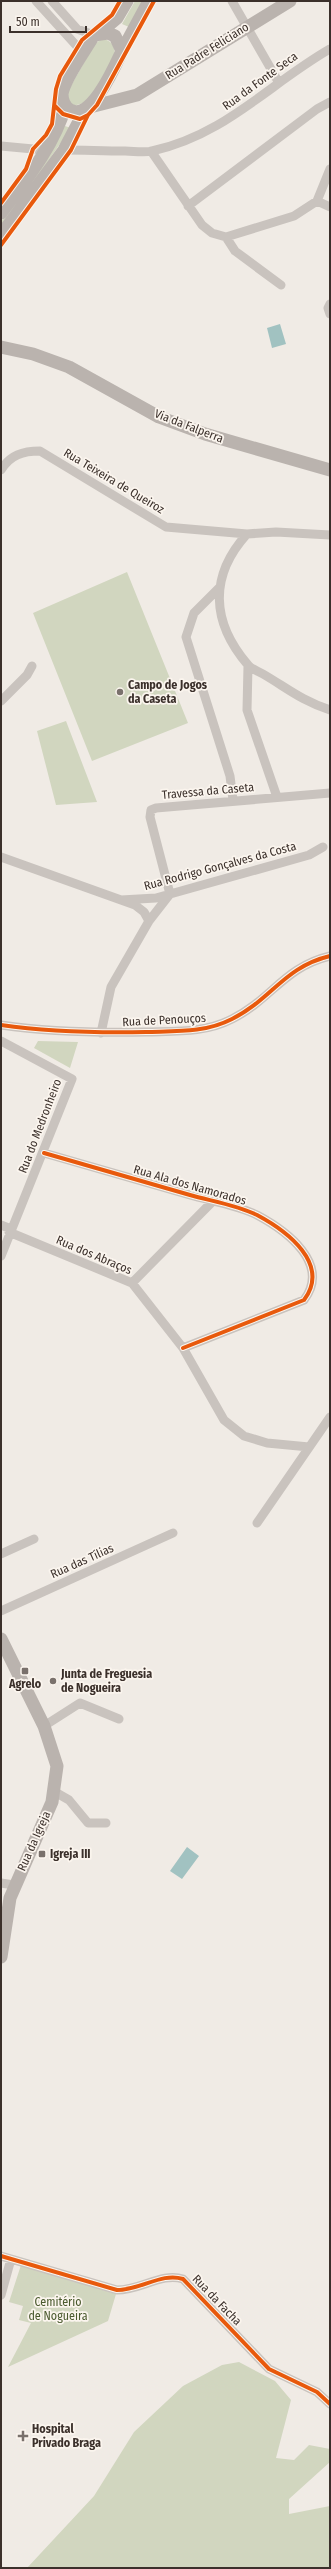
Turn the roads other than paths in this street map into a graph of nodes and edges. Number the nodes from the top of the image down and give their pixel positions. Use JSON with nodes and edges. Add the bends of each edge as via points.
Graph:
{"nodes":[{"id":1,"x":36,"y":1,"type":"edge"},
{"id":2,"x":52,"y":1,"type":"edge"},
{"id":3,"x":127,"y":1,"type":"edge"},
{"id":4,"x":148,"y":1,"type":"edge"},
{"id":5,"x":232,"y":1,"type":"edge"},
{"id":6,"x":290,"y":1,"type":"edge"},
{"id":7,"x":246,"y":27,"type":"junction"},
{"id":8,"x":96,"y":34,"type":"junction"},
{"id":9,"x":330,"y":48,"type":"edge"},
{"id":10,"x":122,"y":51,"type":"junction"},
{"id":11,"x":84,"y":54,"type":"junction"},
{"id":12,"x":107,"y":79,"type":"junction"},
{"id":13,"x":278,"y":83,"type":"junction"},
{"id":14,"x":124,"y":99,"type":"junction"},
{"id":15,"x":330,"y":102,"type":"edge"},
{"id":16,"x":65,"y":107,"type":"junction"},
{"id":17,"x":88,"y":109,"type":"junction"},
{"id":18,"x":1,"y":146,"type":"edge"},
{"id":19,"x":44,"y":150,"type":"junction"},
{"id":20,"x":64,"y":150,"type":"junction"},
{"id":21,"x":151,"y":151,"type":"junction"},
{"id":22,"x":330,"y":169,"type":"edge"},
{"id":23,"x":317,"y":201,"type":"junction"},
{"id":24,"x":188,"y":206,"type":"junction"},
{"id":25,"x":330,"y":207,"type":"edge"},
{"id":26,"x":1,"y":213,"type":"edge"},
{"id":27,"x":1,"y":235,"type":"edge"},
{"id":28,"x":226,"y":237,"type":"junction"},
{"id":29,"x":281,"y":285,"type":"dead end"},
{"id":30,"x":330,"y":304,"type":"edge"},
{"id":31,"x":330,"y":314,"type":"edge"},
{"id":32,"x":1,"y":340,"type":"edge"},
{"id":33,"x":1,"y":347,"type":"edge"},
{"id":34,"x":33,"y":354,"type":"junction"},
{"id":35,"x":1,"y":470,"type":"edge"},
{"id":36,"x":330,"y":470,"type":"edge"},
{"id":37,"x":247,"y":534,"type":"junction"},
{"id":38,"x":330,"y":535,"type":"edge"},
{"id":39,"x":219,"y":588,"type":"junction"},
{"id":40,"x":32,"y":666,"type":"dead end"},
{"id":41,"x":248,"y":666,"type":"junction"},
{"id":42,"x":1,"y":701,"type":"edge"},
{"id":43,"x":330,"y":710,"type":"edge"},
{"id":44,"x":330,"y":793,"type":"edge"},
{"id":45,"x":277,"y":797,"type":"junction"},
{"id":46,"x":233,"y":800,"type":"junction"},
{"id":47,"x":323,"y":847,"type":"dead end"},
{"id":48,"x":1,"y":857,"type":"edge"},
{"id":49,"x":170,"y":894,"type":"junction"},
{"id":50,"x":121,"y":900,"type":"junction"},
{"id":51,"x":149,"y":921,"type":"junction"},
{"id":52,"x":330,"y":956,"type":"edge"},
{"id":53,"x":1,"y":1025,"type":"edge"},
{"id":54,"x":101,"y":1033,"type":"junction"},
{"id":55,"x":1,"y":1041,"type":"edge"},
{"id":56,"x":44,"y":1153,"type":"junction"},
{"id":57,"x":213,"y":1201,"type":"junction"},
{"id":58,"x":1,"y":1225,"type":"edge"},
{"id":59,"x":10,"y":1231,"type":"junction"},
{"id":60,"x":1,"y":1256,"type":"edge"},
{"id":61,"x":132,"y":1283,"type":"junction"},
{"id":62,"x":183,"y":1348,"type":"junction"},
{"id":63,"x":330,"y":1416,"type":"edge"},
{"id":64,"x":309,"y":1447,"type":"junction"},
{"id":65,"x":257,"y":1523,"type":"dead end"},
{"id":66,"x":174,"y":1533,"type":"dead end"},
{"id":67,"x":34,"y":1539,"type":"dead end"},
{"id":68,"x":1,"y":1554,"type":"edge"},
{"id":69,"x":1,"y":1611,"type":"edge"},
{"id":70,"x":1,"y":1639,"type":"edge"},
{"id":71,"x":119,"y":1719,"type":"dead end"},
{"id":72,"x":44,"y":1726,"type":"junction"},
{"id":73,"x":55,"y":1792,"type":"junction"},
{"id":74,"x":106,"y":1823,"type":"dead end"},
{"id":75,"x":8,"y":1884,"type":"edge"},
{"id":76,"x":1,"y":1957,"type":"edge"},
{"id":77,"x":1,"y":2256,"type":"edge"},
{"id":78,"x":11,"y":2259,"type":"junction"},
{"id":79,"x":1,"y":2294,"type":"edge"},
{"id":80,"x":330,"y":2404,"type":"edge"}],
"edges":[{"from":1,"to":11,"type":"street"},
{"from":2,"to":8,"type":"street","via":[[77,29]]},
{"from":3,"to":8,"type":"main road","via":[[117,18]]},
{"from":4,"to":10,"type":"main road"},
{"from":5,"to":7,"type":"street"},
{"from":6,"to":7,"type":"main road","name":"Rua Padre Feliciano"},
{"from":7,"to":13,"type":"street"},
{"from":7,"to":14,"type":"main road","name":"Rua Padre Feliciano","via":[[138,94]]},
{"from":8,"to":10,"type":"main road","via":[[108,33],[115,36]]},
{"from":8,"to":11,"type":"main road"},
{"from":9,"to":13,"type":"street","name":"Rua da Fonte Seca"},
{"from":10,"to":12,"type":"main road"},
{"from":11,"to":16,"type":"main road","via":[[64,87],[62,95]]},
{"from":12,"to":14,"type":"main road","via":[[114,91]]},
{"from":12,"to":17,"type":"main road"},
{"from":13,"to":21,"type":"street","name":"Rua da Fonte Seca","via":[[244,110],[211,129]]},
{"from":14,"to":17,"type":"main road","name":"Rua Padre Feliciano"},
{"from":15,"to":24,"type":"street","via":[[317,109]]},
{"from":16,"to":17,"type":"main road","name":"Rua Padre Feliciano","via":[[72,111]]},
{"from":16,"to":19,"type":"main road","via":[[61,120]]},
{"from":17,"to":20,"type":"main road"},
{"from":18,"to":19,"type":"street"},
{"from":19,"to":26,"type":"main road"},
{"from":20,"to":21,"type":"street","name":"Rua da Fonte Seca"},
{"from":20,"to":27,"type":"main road"},
{"from":21,"to":24,"type":"street"},
{"from":22,"to":23,"type":"street"},
{"from":23,"to":25,"type":"street"},
{"from":23,"to":28,"type":"street","via":[[294,216]]},
{"from":24,"to":28,"type":"street","via":[[212,233]]},
{"from":28,"to":29,"type":"street","via":[[235,251]]},
{"from":30,"to":31,"type":"street"},
{"from":32,"to":34,"type":"main road","name":"Via da Falperra"},
{"from":33,"to":34,"type":"main road","name":"Via da Falperra"},
{"from":34,"to":36,"type":"main road","name":"Via da Falperra","via":[[75,370],[159,417],[205,434]]},
{"from":35,"to":37,"type":"street","name":"Rua Teixeira de Queiroz","via":[[5,463],[18,453],[40,450],[166,527]]},
{"from":37,"to":38,"type":"street","name":"Rua Teixeira de Queiroz","via":[[276,532]]},
{"from":37,"to":39,"type":"street","via":[[236,546]]},
{"from":39,"to":41,"type":"street","via":[[220,617],[228,639]]},
{"from":39,"to":46,"type":"street","via":[[194,613],[186,637],[230,776]]},
{"from":40,"to":42,"type":"street","via":[[27,675]]},
{"from":41,"to":43,"type":"street","via":[[291,694]]},
{"from":41,"to":45,"type":"street","via":[[247,710]]},
{"from":44,"to":45,"type":"street","name":"Travessa da Caseta"},
{"from":45,"to":46,"type":"street","name":"Travessa da Caseta"},
{"from":46,"to":49,"type":"street","name":"Travessa da Caseta","via":[[151,810],[150,817]]},
{"from":47,"to":49,"type":"street","name":"Rua Rodrigo Gonçalves da Costa","via":[[294,860]]},
{"from":48,"to":50,"type":"street","name":"Rua Rodrigo Gonçalves da Costa"},
{"from":49,"to":50,"type":"street","name":"Rua Rodrigo Gonçalves da Costa","via":[[138,900]]},
{"from":49,"to":51,"type":"street"},
{"from":50,"to":51,"type":"street","name":"Rua Rodrigo Gonçalves da Costa","via":[[135,905],[144,912]]},
{"from":51,"to":54,"type":"street","via":[[111,987]]},
{"from":52,"to":54,"type":"street","name":"Rua de Penouços","via":[[313,960],[293,971],[260,1002],[218,1026],[196,1031]]},
{"from":53,"to":54,"type":"street","name":"Rua de Penouços","via":[[44,1032]]},
{"from":55,"to":56,"type":"street","name":"Rua do Medronheiro","via":[[72,1079]]},
{"from":56,"to":57,"type":"street","name":"Rua Ala dos Namorados"},
{"from":56,"to":59,"type":"street","name":"Rua do Medronheiro"},
{"from":57,"to":61,"type":"street"},
{"from":57,"to":62,"type":"street","name":"Rua Ala dos Namorados","via":[[256,1214],[294,1238],[311,1261],[315,1278],[304,1300]]},
{"from":58,"to":59,"type":"street","name":"Rua dos Abraços"},
{"from":59,"to":60,"type":"street","name":"Rua do Medronheiro"},
{"from":59,"to":61,"type":"street","name":"Rua dos Abraços"},
{"from":61,"to":62,"type":"street","name":"Rua dos Abraços"},
{"from":62,"to":64,"type":"street","name":"Rua dos Abraços","via":[[224,1420],[244,1436],[267,1443]]},
{"from":63,"to":64,"type":"street"},
{"from":64,"to":65,"type":"street"},
{"from":66,"to":69,"type":"street","name":"Rua das Tílias"},
{"from":67,"to":68,"type":"street"},
{"from":70,"to":72,"type":"main road","name":"Rua da Igreja"},
{"from":71,"to":72,"type":"street","via":[[80,1703]]},
{"from":72,"to":73,"type":"main road","name":"Rua da Igreja","via":[[57,1766]]},
{"from":73,"to":74,"type":"street","via":[[69,1800],[88,1823]]},
{"from":73,"to":75,"type":"main road","name":"Rua da Igreja","via":[[40,1831]]},
{"from":75,"to":76,"type":"main road","name":"Rua da Igreja","via":[[10,1898]]},
{"from":77,"to":78,"type":"street","name":"Rua da Facha"},
{"from":78,"to":79,"type":"street"},
{"from":78,"to":80,"type":"street","name":"Rua da Facha","via":[[117,2290],[130,2290],[174,2276],[183,2279],[269,2369],[317,2392]]}]}
